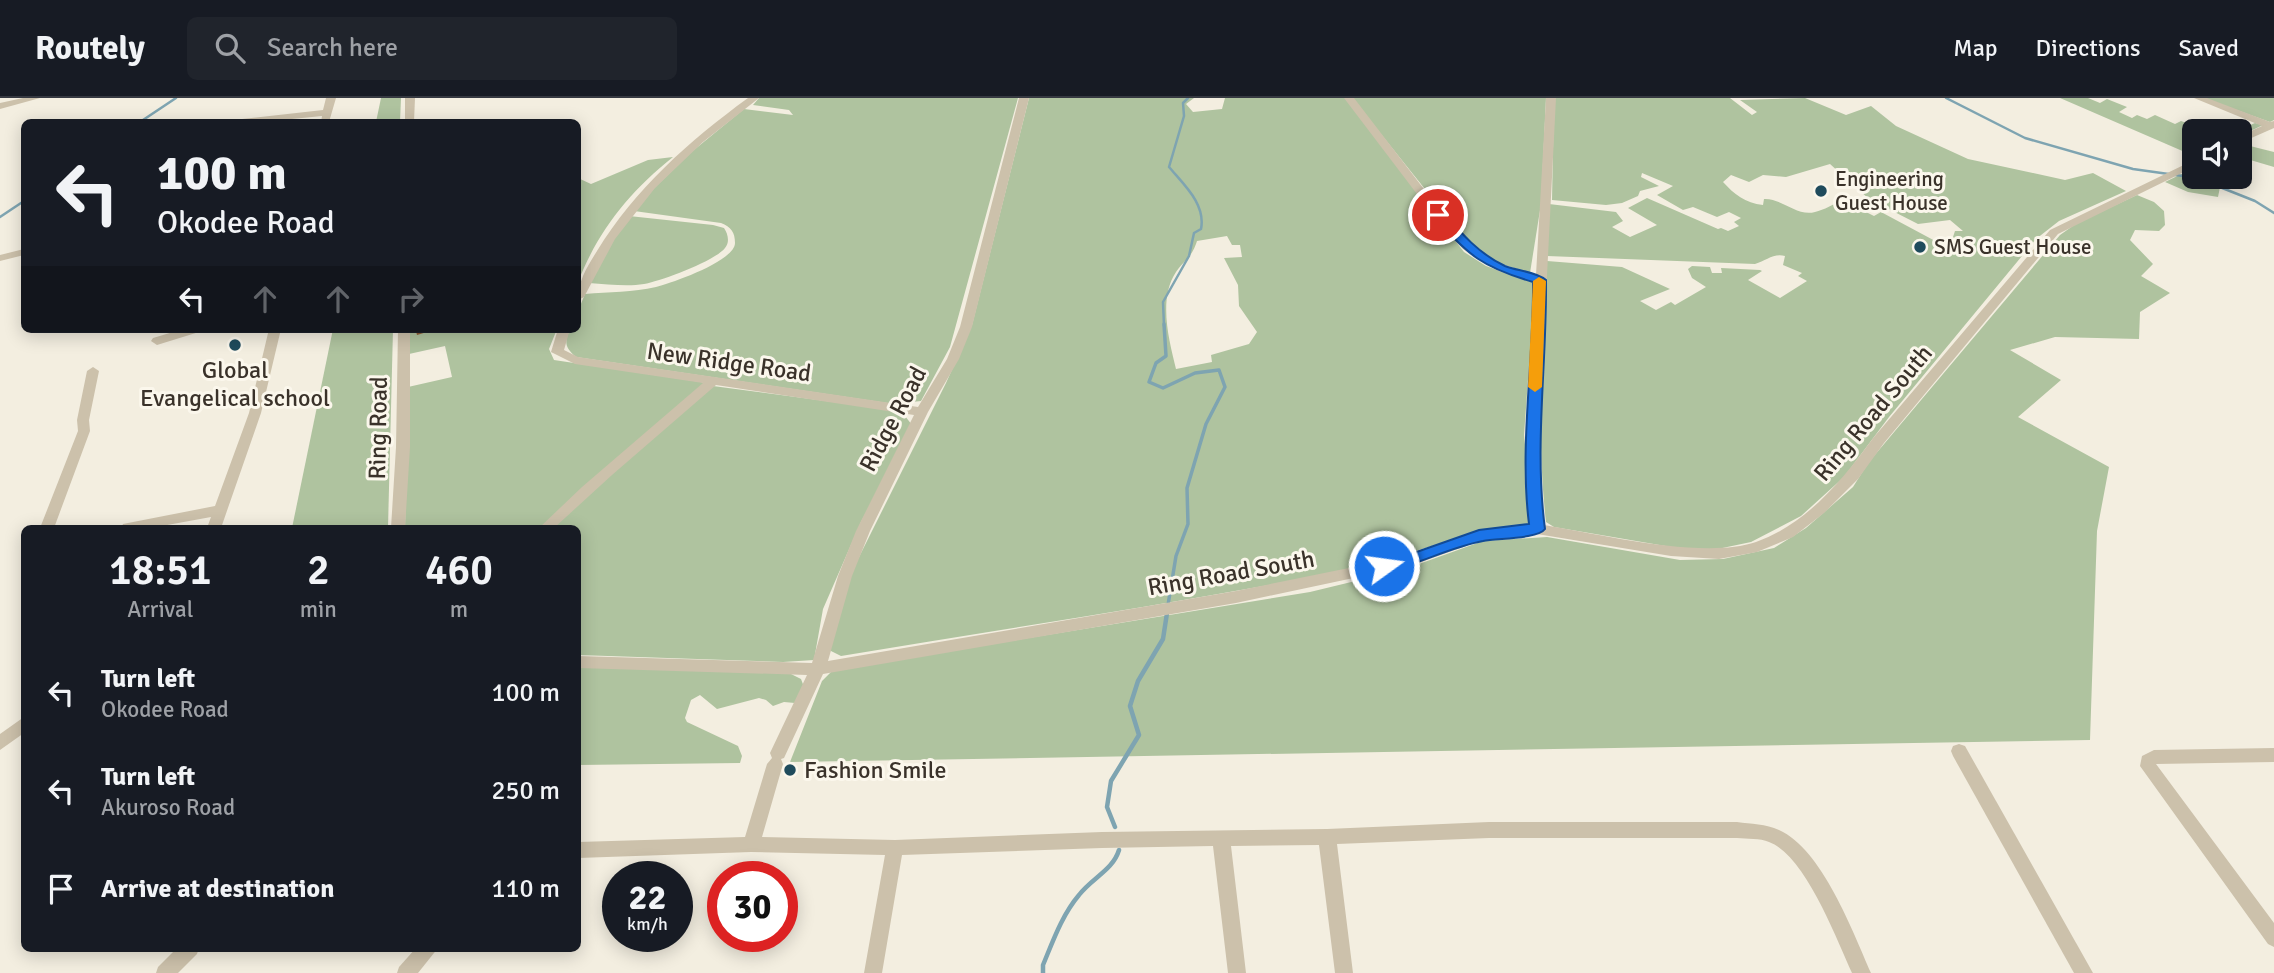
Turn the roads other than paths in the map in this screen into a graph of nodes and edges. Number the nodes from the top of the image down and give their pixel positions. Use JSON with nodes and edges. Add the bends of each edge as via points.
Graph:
{"nodes":[{"id":1,"x":35,"y":98,"type":"edge"},
{"id":2,"x":331,"y":98,"type":"edge"},
{"id":3,"x":754,"y":98,"type":"edge"},
{"id":4,"x":1024,"y":98,"type":"edge"},
{"id":5,"x":1349,"y":98,"type":"edge"},
{"id":6,"x":1551,"y":98,"type":"edge"},
{"id":7,"x":2199,"y":98,"type":"edge"},
{"id":8,"x":0,"y":106,"type":"edge"},
{"id":9,"x":328,"y":111,"type":"junction"},
{"id":10,"x":266,"y":119,"type":"edge"},
{"id":11,"x":326,"y":119,"type":"edge"},
{"id":12,"x":2272,"y":125,"type":"edge"},
{"id":13,"x":2252,"y":134,"type":"edge"},
{"id":14,"x":2182,"y":169,"type":"edge"},
{"id":15,"x":21,"y":252,"type":"edge"},
{"id":16,"x":0,"y":258,"type":"edge"},
{"id":17,"x":1539,"y":280,"type":"junction"},
{"id":18,"x":581,"y":290,"type":"edge"},
{"id":19,"x":182,"y":333,"type":"edge"},
{"id":20,"x":274,"y":333,"type":"edge"},
{"id":21,"x":404,"y":333,"type":"edge"},
{"id":22,"x":563,"y":333,"type":"edge"},
{"id":23,"x":157,"y":341,"type":"dead end"},
{"id":24,"x":93,"y":371,"type":"dead end"},
{"id":25,"x":714,"y":380,"type":"junction"},
{"id":26,"x":922,"y":412,"type":"junction"},
{"id":27,"x":221,"y":510,"type":"junction"},
{"id":28,"x":48,"y":525,"type":"edge"},
{"id":29,"x":144,"y":525,"type":"edge"},
{"id":30,"x":215,"y":525,"type":"edge"},
{"id":31,"x":398,"y":525,"type":"edge"},
{"id":32,"x":549,"y":525,"type":"edge"},
{"id":33,"x":1537,"y":529,"type":"junction"},
{"id":34,"x":581,"y":662,"type":"edge"},
{"id":35,"x":818,"y":669,"type":"junction"},
{"id":36,"x":21,"y":726,"type":"edge"},
{"id":37,"x":0,"y":743,"type":"edge"},
{"id":38,"x":1959,"y":751,"type":"dead end"},
{"id":39,"x":2274,"y":755,"type":"edge"},
{"id":40,"x":1327,"y":837,"type":"junction"},
{"id":41,"x":1221,"y":838,"type":"junction"},
{"id":42,"x":751,"y":844,"type":"junction"},
{"id":43,"x":895,"y":848,"type":"junction"},
{"id":44,"x":581,"y":850,"type":"edge"},
{"id":45,"x":2272,"y":934,"type":"edge"},
{"id":46,"x":186,"y":952,"type":"edge"},
{"id":47,"x":426,"y":952,"type":"edge"},
{"id":48,"x":413,"y":971,"type":"edge"},
{"id":49,"x":165,"y":973,"type":"edge"},
{"id":50,"x":873,"y":973,"type":"edge"},
{"id":51,"x":1237,"y":973,"type":"edge"},
{"id":52,"x":1343,"y":973,"type":"edge"},
{"id":53,"x":1862,"y":973,"type":"edge"},
{"id":54,"x":2084,"y":973,"type":"edge"}],
"edges":[{"from":1,"to":8,"type":"street"},
{"from":2,"to":9,"type":"street"},
{"from":3,"to":18,"type":"street","via":[[652,182],[592,263]]},
{"from":4,"to":26,"type":"street","name":"Ridge Road","via":[[966,327]]},
{"from":5,"to":17,"type":"street","via":[[1467,247],[1502,269]]},
{"from":6,"to":17,"type":"street"},
{"from":7,"to":12,"type":"street"},
{"from":9,"to":10,"type":"street"},
{"from":9,"to":11,"type":"street"},
{"from":12,"to":13,"type":"street"},
{"from":14,"to":33,"type":"street","name":"Ring Road South","via":[[2054,232],[1853,476],[1788,533],[1758,547],[1719,554],[1671,551]]},
{"from":15,"to":16,"type":"street"},
{"from":17,"to":33,"type":"street","via":[[1534,414]]},
{"from":19,"to":23,"type":"street"},
{"from":20,"to":27,"type":"street","via":[[255,413]]},
{"from":21,"to":31,"type":"street","name":"Ring Road"},
{"from":22,"to":25,"type":"street","name":"New Ridge Road","via":[[557,352],[564,358]]},
{"from":24,"to":28,"type":"street","via":[[84,431]]},
{"from":25,"to":26,"type":"street","name":"New Ridge Road"},
{"from":25,"to":32,"type":"street"},
{"from":26,"to":35,"type":"street","name":"Ridge Road","via":[[845,576]]},
{"from":27,"to":29,"type":"street"},
{"from":27,"to":30,"type":"street"},
{"from":33,"to":35,"type":"street","name":"Ring Road South","via":[[1479,536],[1410,561],[1236,597]]},
{"from":34,"to":35,"type":"street","name":"Ring Road South"},
{"from":35,"to":42,"type":"street","name":"Ridge Road","via":[[776,759]]},
{"from":36,"to":37,"type":"street"},
{"from":38,"to":54,"type":"street"},
{"from":39,"to":45,"type":"street","via":[[2154,757],[2148,761]]},
{"from":40,"to":41,"type":"street"},
{"from":40,"to":52,"type":"street"},
{"from":40,"to":53,"type":"street","via":[[1489,830],[1737,830],[1776,836],[1794,850],[1817,880]]},
{"from":41,"to":43,"type":"street"},
{"from":41,"to":51,"type":"street"},
{"from":42,"to":43,"type":"street"},
{"from":42,"to":44,"type":"street"},
{"from":43,"to":50,"type":"street"},
{"from":46,"to":49,"type":"street"},
{"from":47,"to":48,"type":"street"}]}
